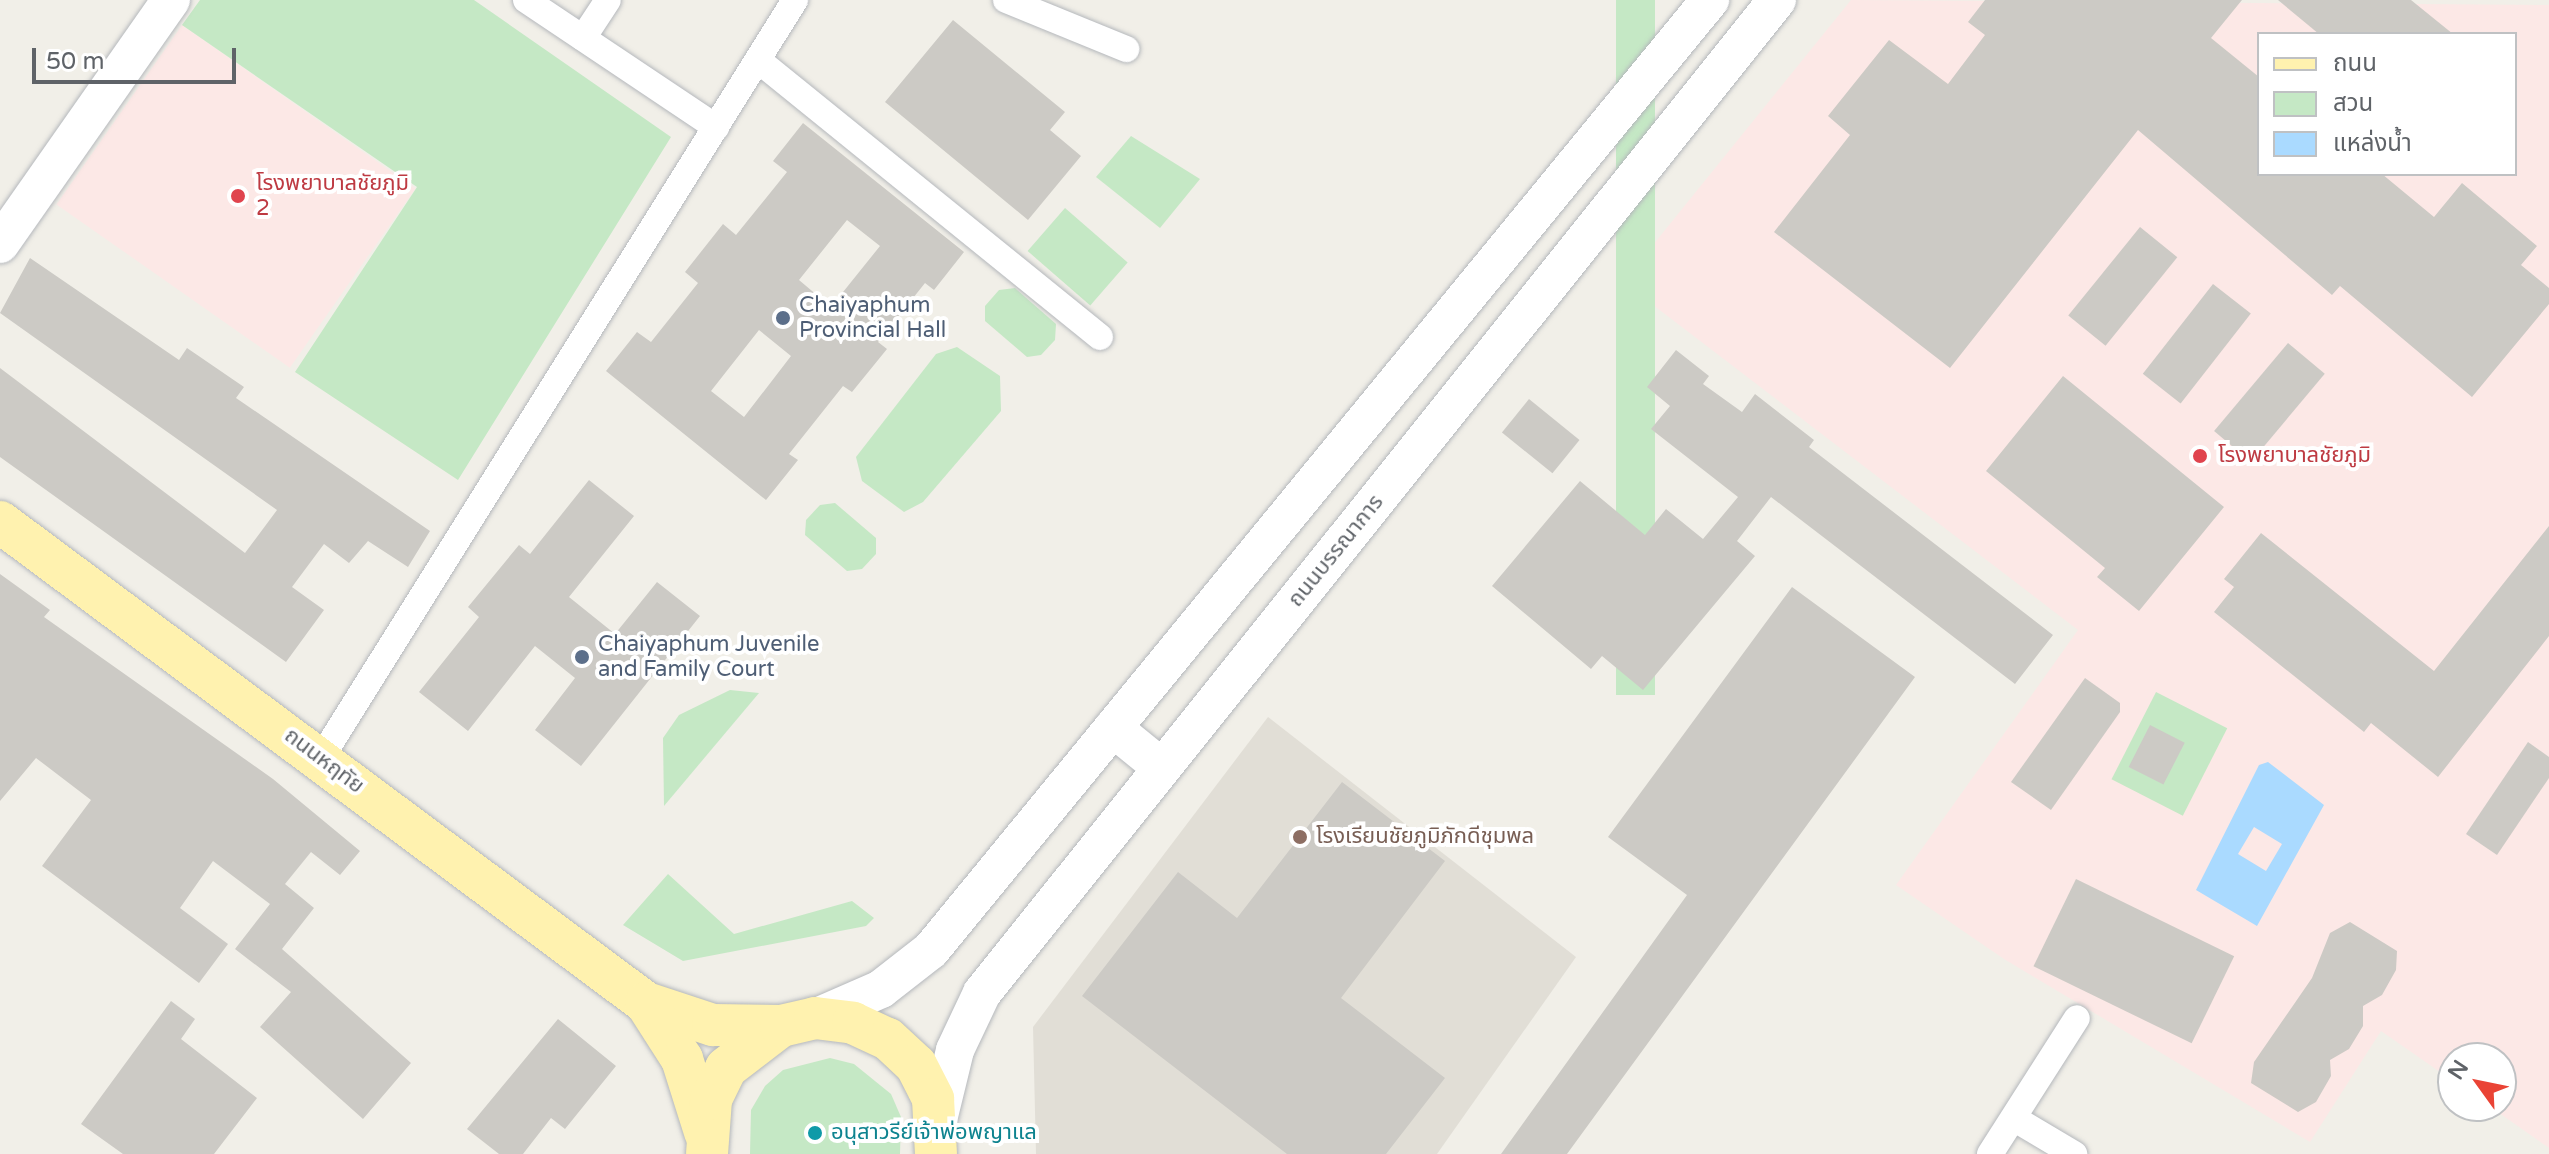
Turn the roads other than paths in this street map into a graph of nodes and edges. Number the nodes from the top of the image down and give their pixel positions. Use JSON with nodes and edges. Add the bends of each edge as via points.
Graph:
{"nodes":[{"id":1,"x":171,"y":0,"type":"edge"},
{"id":2,"x":526,"y":0,"type":"edge"},
{"id":3,"x":608,"y":0,"type":"edge"},
{"id":4,"x":795,"y":0,"type":"edge"},
{"id":5,"x":1006,"y":0,"type":"edge"},
{"id":6,"x":1777,"y":0,"type":"edge"},
{"id":7,"x":1709,"y":2,"type":"edge"},
{"id":8,"x":1748,"y":36,"type":"junction"},
{"id":9,"x":583,"y":38,"type":"junction"},
{"id":10,"x":1126,"y":49,"type":"dead end"},
{"id":11,"x":758,"y":60,"type":"junction"},
{"id":12,"x":716,"y":127,"type":"junction"},
{"id":13,"x":0,"y":244,"type":"edge"},
{"id":14,"x":1100,"y":337,"type":"dead end"},
{"id":15,"x":1378,"y":405,"type":"junction"},
{"id":16,"x":1424,"y":440,"type":"junction"},
{"id":17,"x":0,"y":522,"type":"edge"},
{"id":18,"x":1113,"y":728,"type":"junction"},
{"id":19,"x":321,"y":758,"type":"junction"},
{"id":20,"x":1162,"y":768,"type":"junction"},
{"id":21,"x":646,"y":1003,"type":"junction"},
{"id":22,"x":2077,"y":1018,"type":"dead end"},
{"id":23,"x":798,"y":1022,"type":"junction"},
{"id":24,"x":2015,"y":1119,"type":"junction"},
{"id":25,"x":939,"y":1142,"type":"edge"},
{"id":26,"x":706,"y":1143,"type":"edge"},
{"id":27,"x":1990,"y":1154,"type":"edge"},
{"id":28,"x":2074,"y":1154,"type":"edge"}],
"edges":[{"from":1,"to":13,"type":"street"},
{"from":2,"to":9,"type":"street"},
{"from":3,"to":9,"type":"street"},
{"from":4,"to":11,"type":"street"},
{"from":5,"to":10,"type":"street"},
{"from":6,"to":8,"type":"street","name":"ถนนบรรณาการ"},
{"from":7,"to":8,"type":"street"},
{"from":7,"to":15,"type":"street"},
{"from":8,"to":16,"type":"street","name":"ถนนบรรณาการ"},
{"from":9,"to":12,"type":"street"},
{"from":11,"to":12,"type":"street"},
{"from":11,"to":14,"type":"street"},
{"from":12,"to":19,"type":"street"},
{"from":15,"to":16,"type":"street"},
{"from":15,"to":18,"type":"street"},
{"from":16,"to":20,"type":"street","name":"ถนนบรรณาการ"},
{"from":17,"to":19,"type":"main road","name":"ถนนหฤทัย"},
{"from":18,"to":20,"type":"street"},
{"from":18,"to":23,"type":"street","via":[[931,950],[881,989]]},
{"from":19,"to":21,"type":"main road","name":"ถนนหฤทัย"},
{"from":20,"to":25,"type":"street","name":"ถนนบรรณาการ","via":[[982,993],[955,1050]]},
{"from":21,"to":23,"type":"main road","name":"ถนนหฤทัย","via":[[713,1025]]},
{"from":21,"to":26,"type":"main road","name":"ถนนหฤทัย","via":[[682,1059]]},
{"from":22,"to":24,"type":"street"},
{"from":23,"to":25,"type":"main road","name":"ถนนหฤทัย","via":[[853,1023],[888,1039],[916,1065]]},
{"from":23,"to":26,"type":"main road","via":[[726,1068]]},
{"from":24,"to":27,"type":"street"},
{"from":24,"to":28,"type":"street"}]}
